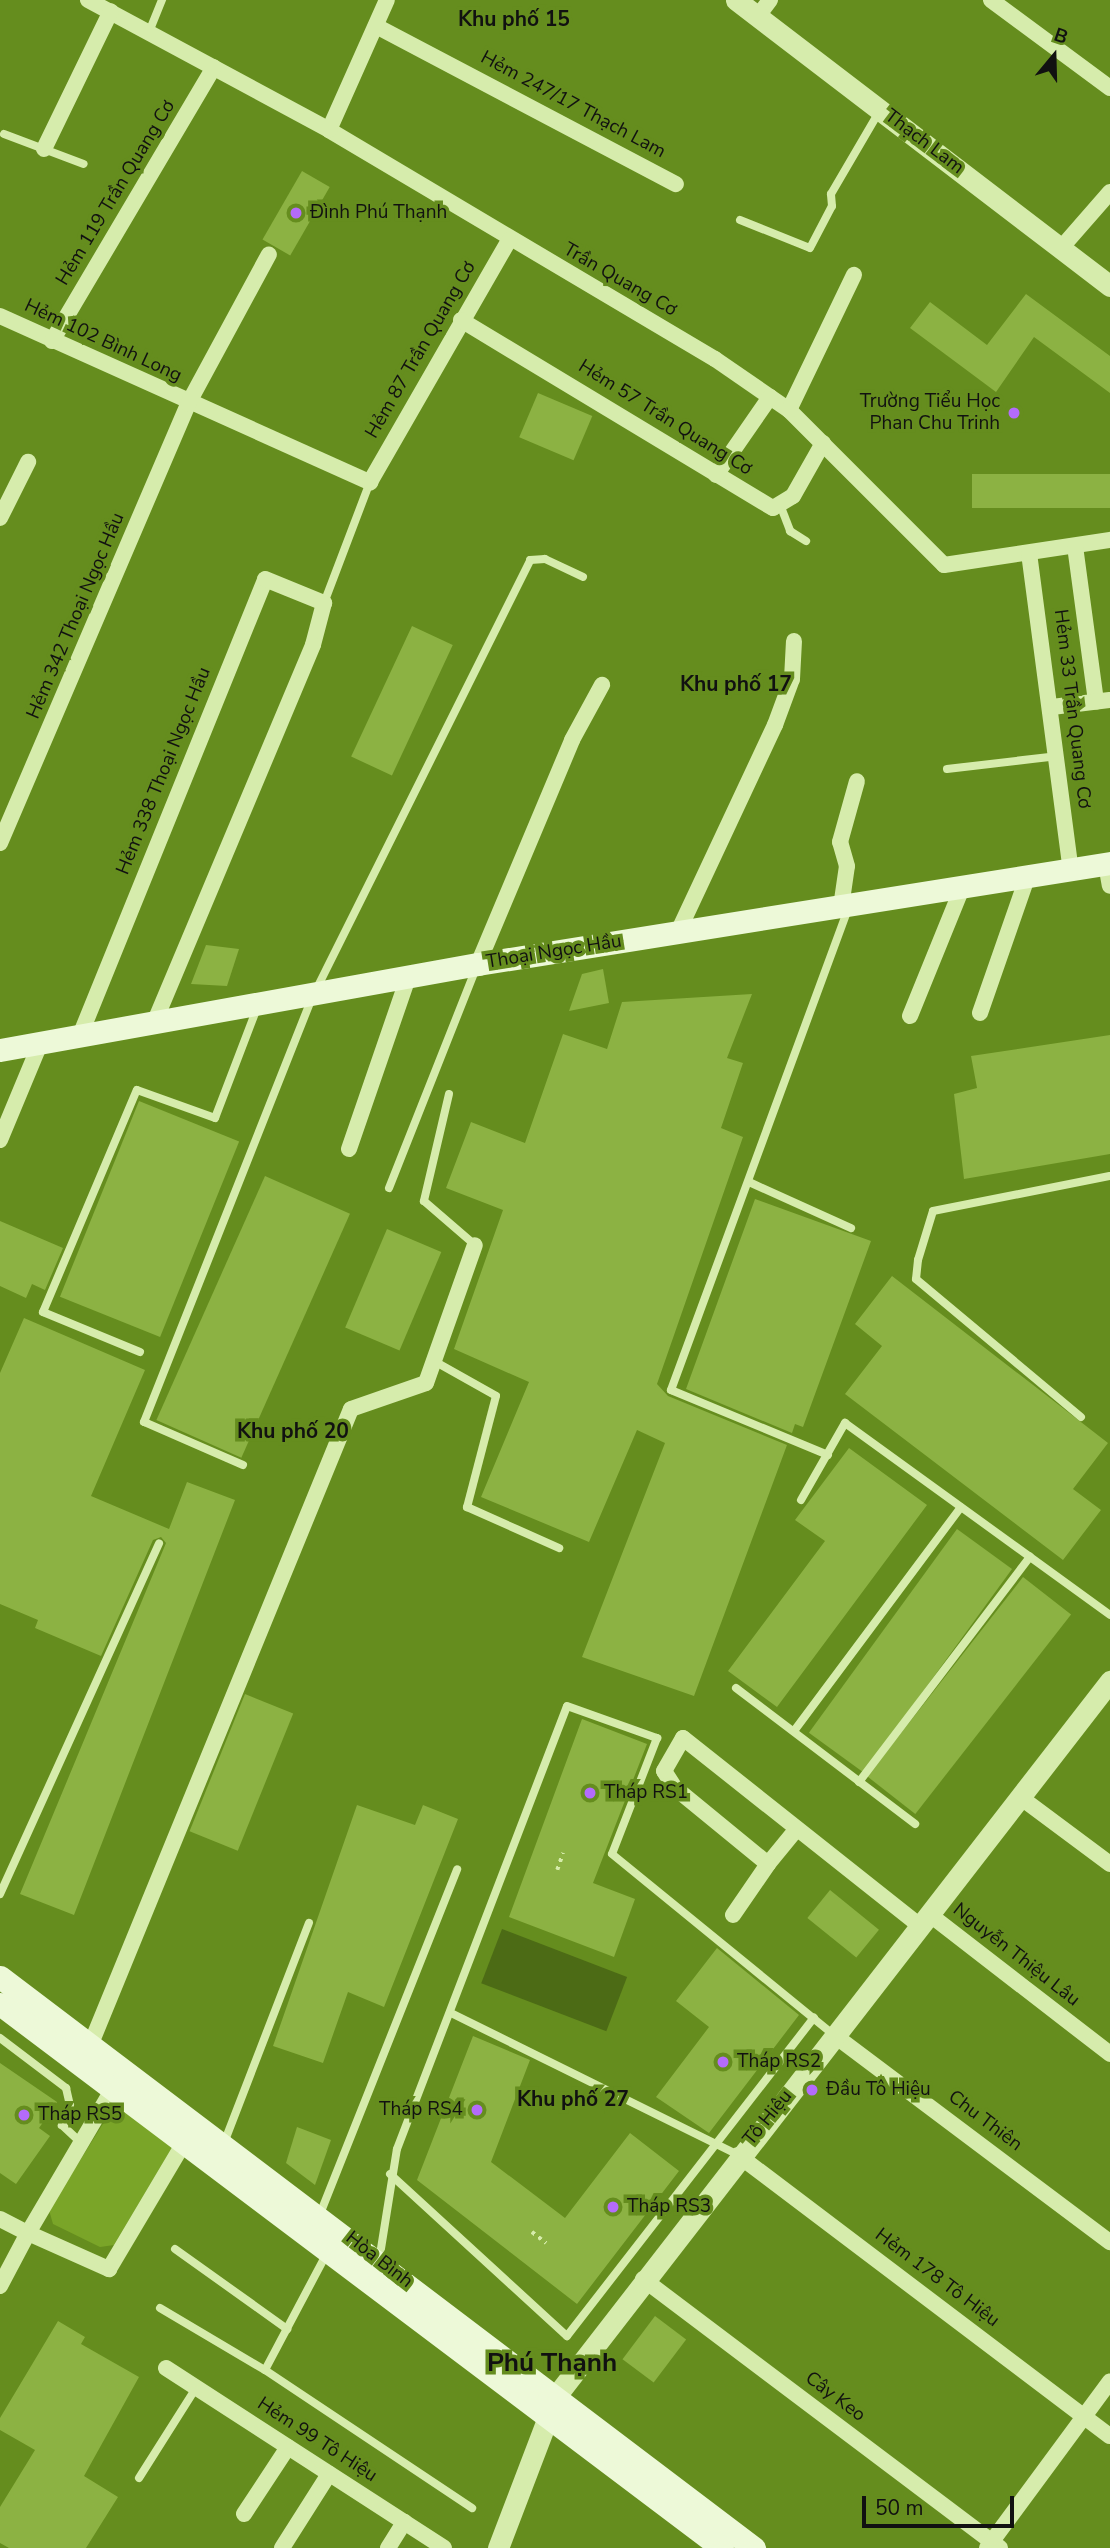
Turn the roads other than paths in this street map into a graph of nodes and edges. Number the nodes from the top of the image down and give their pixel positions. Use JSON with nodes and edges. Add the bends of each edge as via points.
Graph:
{"nodes":[{"id":1,"x":89,"y":0,"type":"edge"},
{"id":2,"x":162,"y":0,"type":"edge"},
{"id":3,"x":387,"y":0,"type":"edge"},
{"id":4,"x":736,"y":0,"type":"edge"},
{"id":5,"x":991,"y":0,"type":"edge"},
{"id":6,"x":764,"y":8,"type":"edge"},
{"id":7,"x":111,"y":11,"type":"junction"},
{"id":8,"x":376,"y":26,"type":"junction"},
{"id":9,"x":149,"y":32,"type":"junction"},
{"id":10,"x":214,"y":67,"type":"junction"},
{"id":11,"x":1110,"y":88,"type":"edge"},
{"id":12,"x":881,"y":109,"type":"junction"},
{"id":13,"x":329,"y":130,"type":"junction"},
{"id":14,"x":4,"y":134,"type":"dead end"},
{"id":15,"x":44,"y":149,"type":"junction"},
{"id":16,"x":84,"y":164,"type":"dead end"},
{"id":17,"x":676,"y":184,"type":"dead end"},
{"id":18,"x":1110,"y":192,"type":"edge"},
{"id":19,"x":740,"y":220,"type":"dead end"},
{"id":20,"x":509,"y":240,"type":"junction"},
{"id":21,"x":1062,"y":247,"type":"junction"},
{"id":22,"x":269,"y":254,"type":"dead end"},
{"id":23,"x":853,"y":275,"type":"dead end"},
{"id":24,"x":1110,"y":286,"type":"edge"},
{"id":25,"x":0,"y":316,"type":"edge"},
{"id":26,"x":461,"y":320,"type":"junction"},
{"id":27,"x":52,"y":341,"type":"junction"},
{"id":28,"x":770,"y":397,"type":"junction"},
{"id":29,"x":188,"y":404,"type":"junction"},
{"id":30,"x":789,"y":410,"type":"junction"},
{"id":31,"x":823,"y":443,"type":"junction"},
{"id":32,"x":28,"y":462,"type":"dead end"},
{"id":33,"x":716,"y":475,"type":"junction"},
{"id":34,"x":370,"y":482,"type":"junction"},
{"id":35,"x":781,"y":507,"type":"junction"},
{"id":36,"x":0,"y":518,"type":"edge"},
{"id":37,"x":1110,"y":540,"type":"edge"},
{"id":38,"x":806,"y":541,"type":"dead end"},
{"id":39,"x":1075,"y":546,"type":"junction"},
{"id":40,"x":1029,"y":553,"type":"junction"},
{"id":41,"x":583,"y":577,"type":"dead end"},
{"id":42,"x":324,"y":603,"type":"junction"},
{"id":43,"x":794,"y":641,"type":"dead end"},
{"id":44,"x":602,"y":685,"type":"dead end"},
{"id":45,"x":1103,"y":701,"type":"edge"},
{"id":46,"x":1052,"y":707,"type":"junction"},
{"id":47,"x":1058,"y":756,"type":"junction"},
{"id":48,"x":947,"y":769,"type":"dead end"},
{"id":49,"x":857,"y":781,"type":"dead end"},
{"id":50,"x":0,"y":843,"type":"edge"},
{"id":51,"x":1071,"y":870,"type":"junction"},
{"id":52,"x":1109,"y":871,"type":"edge"},
{"id":53,"x":1027,"y":878,"type":"junction"},
{"id":54,"x":962,"y":888,"type":"junction"},
{"id":55,"x":845,"y":906,"type":"junction"},
{"id":56,"x":678,"y":932,"type":"junction"},
{"id":57,"x":478,"y":964,"type":"junction"},
{"id":58,"x":408,"y":978,"type":"junction"},
{"id":59,"x":313,"y":996,"type":"junction"},
{"id":60,"x":258,"y":1006,"type":"junction"},
{"id":61,"x":980,"y":1013,"type":"dead end"},
{"id":62,"x":910,"y":1016,"type":"dead end"},
{"id":63,"x":153,"y":1026,"type":"junction"},
{"id":64,"x":79,"y":1038,"type":"junction"},
{"id":65,"x":40,"y":1044,"type":"junction"},
{"id":66,"x":0,"y":1050,"type":"edge"},
{"id":67,"x":449,"y":1094,"type":"dead end"},
{"id":68,"x":0,"y":1140,"type":"edge"},
{"id":69,"x":349,"y":1149,"type":"dead end"},
{"id":70,"x":1110,"y":1176,"type":"edge"},
{"id":71,"x":749,"y":1182,"type":"junction"},
{"id":72,"x":389,"y":1188,"type":"dead end"},
{"id":73,"x":851,"y":1228,"type":"dead end"},
{"id":74,"x":475,"y":1245,"type":"joint"},
{"id":75,"x":140,"y":1352,"type":"dead end"},
{"id":76,"x":434,"y":1361,"type":"junction"},
{"id":77,"x":1081,"y":1418,"type":"dead end"},
{"id":78,"x":828,"y":1455,"type":"junction"},
{"id":79,"x":243,"y":1465,"type":"dead end"},
{"id":80,"x":801,"y":1500,"type":"dead end"},
{"id":81,"x":961,"y":1507,"type":"junction"},
{"id":82,"x":159,"y":1543,"type":"dead end"},
{"id":83,"x":559,"y":1548,"type":"dead end"},
{"id":84,"x":1030,"y":1557,"type":"junction"},
{"id":85,"x":1110,"y":1615,"type":"edge"},
{"id":86,"x":1110,"y":1681,"type":"edge"},
{"id":87,"x":736,"y":1688,"type":"dead end"},
{"id":88,"x":794,"y":1731,"type":"junction"},
{"id":89,"x":859,"y":1782,"type":"junction"},
{"id":90,"x":1020,"y":1797,"type":"junction"},
{"id":91,"x":915,"y":1824,"type":"dead end"},
{"id":92,"x":795,"y":1830,"type":"junction"},
{"id":93,"x":768,"y":1864,"type":"junction"},
{"id":94,"x":1110,"y":1864,"type":"edge"},
{"id":95,"x":457,"y":1869,"type":"dead end"},
{"id":96,"x":0,"y":1894,"type":"edge"},
{"id":97,"x":733,"y":1915,"type":"dead end"},
{"id":98,"x":924,"y":1920,"type":"junction"},
{"id":99,"x":309,"y":1923,"type":"dead end"},
{"id":100,"x":0,"y":1978,"type":"edge"},
{"id":101,"x":0,"y":2004,"type":"edge"},
{"id":102,"x":451,"y":2013,"type":"junction"},
{"id":103,"x":814,"y":2018,"type":"junction"},
{"id":104,"x":835,"y":2035,"type":"junction"},
{"id":105,"x":0,"y":2038,"type":"edge"},
{"id":106,"x":90,"y":2046,"type":"junction"},
{"id":107,"x":1110,"y":2054,"type":"edge"},
{"id":108,"x":114,"y":2087,"type":"junction"},
{"id":109,"x":190,"y":2132,"type":"junction"},
{"id":110,"x":81,"y":2143,"type":"junction"},
{"id":111,"x":224,"y":2143,"type":"junction"},
{"id":112,"x":717,"y":2143,"type":"junction"},
{"id":113,"x":738,"y":2155,"type":"junction"},
{"id":114,"x":390,"y":2174,"type":"junction"},
{"id":115,"x":320,"y":2214,"type":"junction"},
{"id":116,"x":0,"y":2218,"type":"edge"},
{"id":117,"x":28,"y":2233,"type":"junction"},
{"id":118,"x":1110,"y":2242,"type":"edge"},
{"id":119,"x":331,"y":2248,"type":"junction"},
{"id":120,"x":175,"y":2249,"type":"dead end"},
{"id":121,"x":379,"y":2261,"type":"junction"},
{"id":122,"x":643,"y":2279,"type":"junction"},
{"id":123,"x":0,"y":2286,"type":"edge"},
{"id":124,"x":160,"y":2308,"type":"dead end"},
{"id":125,"x":286,"y":2329,"type":"junction"},
{"id":126,"x":166,"y":2368,"type":"dead end"},
{"id":127,"x":265,"y":2370,"type":"junction"},
{"id":128,"x":1110,"y":2381,"type":"edge"},
{"id":129,"x":196,"y":2388,"type":"junction"},
{"id":130,"x":550,"y":2404,"type":"junction"},
{"id":131,"x":1083,"y":2416,"type":"junction"},
{"id":132,"x":1110,"y":2436,"type":"edge"},
{"id":133,"x":288,"y":2447,"type":"junction"},
{"id":134,"x":329,"y":2473,"type":"junction"},
{"id":135,"x":139,"y":2478,"type":"dead end"},
{"id":136,"x":472,"y":2508,"type":"dead end"},
{"id":137,"x":244,"y":2514,"type":"dead end"},
{"id":138,"x":404,"y":2522,"type":"junction"},
{"id":139,"x":993,"y":2546,"type":"edge"},
{"id":140,"x":282,"y":2548,"type":"edge"},
{"id":141,"x":388,"y":2548,"type":"edge"},
{"id":142,"x":444,"y":2548,"type":"edge"},
{"id":143,"x":498,"y":2548,"type":"edge"},
{"id":144,"x":722,"y":2548,"type":"edge"},
{"id":145,"x":754,"y":2548,"type":"edge"}],
"edges":[{"from":1,"to":7,"type":"street","name":"Trần Quang Cơ"},
{"from":2,"to":9,"type":"lane"},
{"from":3,"to":8,"type":"street"},
{"from":4,"to":6,"type":"street","name":"Thạch Lam"},
{"from":5,"to":11,"type":"street"},
{"from":6,"to":12,"type":"street","name":"Thạch Lam"},
{"from":7,"to":9,"type":"street","name":"Trần Quang Cơ"},
{"from":7,"to":15,"type":"street"},
{"from":8,"to":13,"type":"street"},
{"from":8,"to":17,"type":"street","name":"Hẻm 247/17 Thạch Lam"},
{"from":9,"to":10,"type":"street","name":"Trần Quang Cơ"},
{"from":10,"to":13,"type":"street","name":"Trần Quang Cơ"},
{"from":10,"to":27,"type":"street","name":"Hẻm 119 Trần Quang Cơ"},
{"from":12,"to":19,"type":"lane","via":[[831,194],[832,206],[810,248]]},
{"from":12,"to":21,"type":"street","name":"Thạch Lam"},
{"from":13,"to":20,"type":"street","name":"Trần Quang Cơ"},
{"from":14,"to":15,"type":"lane"},
{"from":15,"to":16,"type":"lane"},
{"from":18,"to":21,"type":"street"},
{"from":20,"to":26,"type":"street","name":"Hẻm 87 Trần Quang Cơ"},
{"from":20,"to":28,"type":"street","name":"Trần Quang Cơ"},
{"from":21,"to":24,"type":"street","name":"Thạch Lam"},
{"from":22,"to":29,"type":"street","name":"Hẻm 342 Thoại Ngọc Hầu"},
{"from":23,"to":30,"type":"street"},
{"from":25,"to":27,"type":"street","name":"Hẻm 102 Bình Long"},
{"from":26,"to":33,"type":"street","name":"Hẻm 57 Trần Quang Cơ"},
{"from":26,"to":34,"type":"street","name":"Hẻm 87 Trần Quang Cơ"},
{"from":27,"to":29,"type":"street","name":"Hẻm 102 Bình Long"},
{"from":28,"to":30,"type":"street","name":"Trần Quang Cơ"},
{"from":28,"to":33,"type":"street"},
{"from":29,"to":34,"type":"street","name":"Hẻm 102 Bình Long"},
{"from":29,"to":50,"type":"street","name":"Hẻm 342 Thoại Ngọc Hầu"},
{"from":30,"to":31,"type":"street","name":"Trần Quang Cơ"},
{"from":31,"to":35,"type":"street"},
{"from":31,"to":40,"type":"street","name":"Trần Quang Cơ","via":[[944,565]]},
{"from":32,"to":36,"type":"street"},
{"from":33,"to":35,"type":"street","name":"Hẻm 57 Trần Quang Cơ"},
{"from":34,"to":42,"type":"lane"},
{"from":35,"to":38,"type":"lane","via":[[790,531]]},
{"from":37,"to":39,"type":"street","name":"Trần Quang Cơ"},
{"from":39,"to":40,"type":"street","name":"Trần Quang Cơ"},
{"from":39,"to":45,"type":"street"},
{"from":40,"to":46,"type":"street","name":"Hẻm 33 Trần Quang Cơ"},
{"from":41,"to":59,"type":"lane","via":[[545,559],[530,560]]},
{"from":42,"to":63,"type":"street","via":[[313,645]]},
{"from":42,"to":64,"type":"street","name":"Hẻm 338 Thoại Ngọc Hầu","via":[[265,579]]},
{"from":43,"to":56,"type":"street","via":[[792,679],[775,725]]},
{"from":44,"to":57,"type":"street","via":[[572,740]]},
{"from":45,"to":46,"type":"street"},
{"from":46,"to":47,"type":"street","name":"Hẻm 33 Trần Quang Cơ"},
{"from":47,"to":48,"type":"lane"},
{"from":47,"to":51,"type":"street","name":"Hẻm 33 Trần Quang Cơ"},
{"from":49,"to":55,"type":"street","via":[[840,842],[847,866]]},
{"from":51,"to":52,"type":"main road","name":"Thoại Ngọc Hầu"},
{"from":51,"to":53,"type":"main road","name":"Thoại Ngọc Hầu"},
{"from":53,"to":54,"type":"main road","name":"Thoại Ngọc Hầu"},
{"from":53,"to":61,"type":"street"},
{"from":54,"to":55,"type":"main road","name":"Thoại Ngọc Hầu"},
{"from":54,"to":62,"type":"street"},
{"from":55,"to":56,"type":"main road","name":"Thoại Ngọc Hầu"},
{"from":55,"to":71,"type":"lane"},
{"from":56,"to":57,"type":"main road","name":"Thoại Ngọc Hầu"},
{"from":57,"to":58,"type":"main road","name":"Thoại Ngọc Hầu"},
{"from":57,"to":72,"type":"lane"},
{"from":58,"to":59,"type":"main road","name":"Thoại Ngọc Hầu"},
{"from":58,"to":69,"type":"street"},
{"from":59,"to":60,"type":"main road","name":"Thoại Ngọc Hầu"},
{"from":59,"to":79,"type":"lane","via":[[144,1422]]},
{"from":60,"to":63,"type":"main road","name":"Thoại Ngọc Hầu"},
{"from":60,"to":75,"type":"lane","via":[[215,1118],[137,1090],[43,1312]]},
{"from":63,"to":64,"type":"main road","name":"Thoại Ngọc Hầu"},
{"from":64,"to":65,"type":"main road","name":"Thoại Ngọc Hầu"},
{"from":65,"to":66,"type":"main road","name":"Thoại Ngọc Hầu"},
{"from":65,"to":68,"type":"street"},
{"from":67,"to":74,"type":"lane","via":[[424,1202]]},
{"from":70,"to":77,"type":"lane","via":[[933,1211],[918,1260],[916,1279]]},
{"from":71,"to":73,"type":"lane"},
{"from":71,"to":78,"type":"lane","via":[[671,1390]]},
{"from":74,"to":76,"type":"street"},
{"from":76,"to":83,"type":"lane","via":[[496,1396],[467,1507]]},
{"from":76,"to":106,"type":"street","via":[[426,1383],[351,1409]]},
{"from":78,"to":80,"type":"lane"},
{"from":78,"to":81,"type":"lane","via":[[845,1423]]},
{"from":81,"to":84,"type":"lane"},
{"from":81,"to":88,"type":"lane"},
{"from":82,"to":96,"type":"lane"},
{"from":84,"to":85,"type":"lane"},
{"from":84,"to":89,"type":"lane"},
{"from":86,"to":90,"type":"street","name":"Tô Hiệu"},
{"from":87,"to":88,"type":"lane"},
{"from":88,"to":89,"type":"lane"},
{"from":89,"to":91,"type":"lane"},
{"from":90,"to":94,"type":"street"},
{"from":90,"to":98,"type":"street","name":"Tô Hiệu"},
{"from":92,"to":93,"type":"street"},
{"from":92,"to":93,"type":"street","name":"Nguyễn Thiệu Lâu","via":[[683,1738],[664,1771],[675,1788]]},
{"from":92,"to":98,"type":"street","name":"Nguyễn Thiệu Lâu"},
{"from":93,"to":97,"type":"street"},
{"from":95,"to":115,"type":"lane"},
{"from":98,"to":104,"type":"street","name":"Tô Hiệu"},
{"from":98,"to":107,"type":"street","name":"Nguyễn Thiệu Lâu"},
{"from":99,"to":111,"type":"lane"},
{"from":100,"to":106,"type":"main road","name":"Hòa Bình"},
{"from":101,"to":108,"type":"main road","name":"Hòa Bình"},
{"from":102,"to":103,"type":"lane","via":[[567,1706],[657,1738],[612,1854]]},
{"from":102,"to":112,"type":"lane"},
{"from":102,"to":114,"type":"lane"},
{"from":103,"to":104,"type":"lane"},
{"from":103,"to":112,"type":"lane"},
{"from":104,"to":113,"type":"street","name":"Tô Hiệu"},
{"from":104,"to":118,"type":"street","name":"Chu Thiên"},
{"from":105,"to":110,"type":"lane","via":[[66,2088],[70,2105],[62,2125]]},
{"from":106,"to":109,"type":"main road","name":"Hòa Bình"},
{"from":108,"to":109,"type":"main road","name":"Hòa Bình"},
{"from":108,"to":110,"type":"street"},
{"from":109,"to":111,"type":"main road","name":"Hòa Bình"},
{"from":109,"to":117,"type":"street","via":[[109,2269]]},
{"from":109,"to":119,"type":"main road","name":"Hòa Bình"},
{"from":110,"to":117,"type":"street"},
{"from":111,"to":115,"type":"main road","name":"Hòa Bình"},
{"from":112,"to":113,"type":"lane"},
{"from":112,"to":114,"type":"lane","via":[[567,2336]]},
{"from":113,"to":122,"type":"street","name":"Tô Hiệu"},
{"from":113,"to":131,"type":"street","name":"Hẻm 178 Tô Hiệu"},
{"from":114,"to":121,"type":"lane"},
{"from":115,"to":121,"type":"main road","name":"Hòa Bình"},
{"from":116,"to":117,"type":"street"},
{"from":117,"to":123,"type":"street"},
{"from":119,"to":125,"type":"lane"},
{"from":119,"to":130,"type":"main road","name":"Hòa Bình"},
{"from":120,"to":125,"type":"lane"},
{"from":121,"to":130,"type":"main road","name":"Hòa Bình"},
{"from":122,"to":130,"type":"street","name":"Tô Hiệu"},
{"from":122,"to":139,"type":"street","name":"Cây Keo"},
{"from":124,"to":127,"type":"lane"},
{"from":125,"to":127,"type":"lane"},
{"from":126,"to":129,"type":"street","name":"Hẻm 99 Tô Hiệu"},
{"from":127,"to":136,"type":"lane"},
{"from":128,"to":131,"type":"street"},
{"from":129,"to":133,"type":"street","name":"Hẻm 99 Tô Hiệu"},
{"from":129,"to":135,"type":"lane"},
{"from":130,"to":143,"type":"street","name":"Tô Hiệu"},
{"from":130,"to":144,"type":"main road","name":"Hòa Bình"},
{"from":130,"to":145,"type":"main road","name":"Hòa Bình"},
{"from":131,"to":132,"type":"street","name":"Hẻm 178 Tô Hiệu"},
{"from":131,"to":139,"type":"street"},
{"from":133,"to":134,"type":"street","name":"Hẻm 99 Tô Hiệu"},
{"from":133,"to":137,"type":"street"},
{"from":134,"to":138,"type":"street","name":"Hẻm 99 Tô Hiệu"},
{"from":134,"to":140,"type":"street"},
{"from":138,"to":141,"type":"street"},
{"from":138,"to":142,"type":"street","name":"Hẻm 99 Tô Hiệu"}]}
